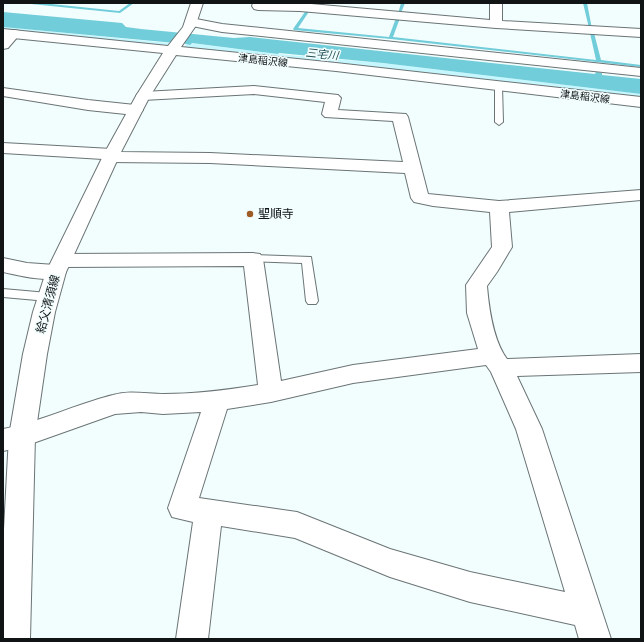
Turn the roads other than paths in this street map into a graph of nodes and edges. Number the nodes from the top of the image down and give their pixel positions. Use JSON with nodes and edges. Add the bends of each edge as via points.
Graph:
{"nodes":[{"id":1,"x":197,"y":3,"type":"edge"},
{"id":2,"x":258,"y":3,"type":"edge"},
{"id":3,"x":496,"y":3,"type":"edge"},
{"id":4,"x":190,"y":24,"type":"junction"},
{"id":5,"x":496,"y":24,"type":"junction"},
{"id":6,"x":9,"y":34,"type":"edge"},
{"id":7,"x":641,"y":34,"type":"edge"},
{"id":8,"x":3,"y":45,"type":"edge"},
{"id":9,"x":172,"y":50,"type":"junction"},
{"id":10,"x":641,"y":72,"type":"edge"},
{"id":11,"x":498,"y":86,"type":"junction"},
{"id":12,"x":3,"y":92,"type":"edge"},
{"id":13,"x":641,"y":102,"type":"edge"},
{"id":14,"x":139,"y":103,"type":"junction"},
{"id":15,"x":499,"y":122,"type":"dead end"},
{"id":16,"x":3,"y":148,"type":"edge"},
{"id":17,"x":111,"y":156,"type":"junction"},
{"id":18,"x":413,"y":168,"type":"junction"},
{"id":19,"x":641,"y":195,"type":"edge"},
{"id":20,"x":499,"y":208,"type":"junction"},
{"id":21,"x":253,"y":260,"type":"junction"},
{"id":22,"x":3,"y":265,"type":"edge"},
{"id":23,"x":59,"y":266,"type":"junction"},
{"id":24,"x":3,"y":293,"type":"edge"},
{"id":25,"x":48,"y":297,"type":"junction"},
{"id":26,"x":312,"y":301,"type":"dead end"},
{"id":27,"x":496,"y":362,"type":"junction"},
{"id":28,"x":641,"y":363,"type":"edge"},
{"id":29,"x":271,"y":394,"type":"junction"},
{"id":30,"x":217,"y":401,"type":"junction"},
{"id":31,"x":12,"y":438,"type":"edge"},
{"id":32,"x":208,"y":513,"type":"junction"},
{"id":33,"x":588,"y":612,"type":"junction"},
{"id":34,"x":14,"y":639,"type":"edge"},
{"id":35,"x":192,"y":639,"type":"edge"},
{"id":36,"x":596,"y":639,"type":"edge"}],
"edges":[{"from":1,"to":4,"type":"street","name":"給父清須線"},
{"from":2,"to":5,"type":"street","via":[[258,6],[300,7]]},
{"from":3,"to":5,"type":"street"},
{"from":4,"to":9,"type":"street","name":"給父清須線"},
{"from":4,"to":10,"type":"street"},
{"from":5,"to":7,"type":"street"},
{"from":6,"to":8,"type":"street"},
{"from":6,"to":9,"type":"street","name":"津島稲沢線"},
{"from":9,"to":11,"type":"street","name":"津島稲沢線"},
{"from":9,"to":14,"type":"street","name":"給父清須線"},
{"from":11,"to":13,"type":"street","name":"津島稲沢線"},
{"from":11,"to":15,"type":"lane"},
{"from":12,"to":14,"type":"street","via":[[88,106]]},
{"from":14,"to":17,"type":"street","name":"給父清須線"},
{"from":14,"to":18,"type":"street","via":[[254,90],[333,98],[330,114],[400,117]]},
{"from":16,"to":17,"type":"street"},
{"from":17,"to":18,"type":"street"},
{"from":17,"to":23,"type":"street","name":"給父清須線"},
{"from":18,"to":20,"type":"street","via":[[420,198]]},
{"from":19,"to":20,"type":"street"},
{"from":20,"to":27,"type":"street","via":[[502,247],[476,285],[478,313]]},
{"from":21,"to":23,"type":"street"},
{"from":21,"to":26,"type":"lane","via":[[307,259]]},
{"from":21,"to":29,"type":"street"},
{"from":22,"to":23,"type":"street","via":[[27,270]]},
{"from":23,"to":25,"type":"street","name":"給父清須線"},
{"from":24,"to":25,"type":"lane"},
{"from":25,"to":31,"type":"street","name":"給父清須線"},
{"from":27,"to":28,"type":"street"},
{"from":27,"to":29,"type":"street","via":[[353,374]]},
{"from":27,"to":33,"type":"street","via":[[529,429]]},
{"from":29,"to":30,"type":"street"},
{"from":30,"to":31,"type":"street","via":[[114,404]]},
{"from":30,"to":32,"type":"street","via":[[182,508]]},
{"from":31,"to":34,"type":"street","name":"給父清須線"},
{"from":32,"to":33,"type":"street","via":[[296,525],[390,563],[470,588]]},
{"from":32,"to":35,"type":"street"},
{"from":33,"to":36,"type":"street"}]}
